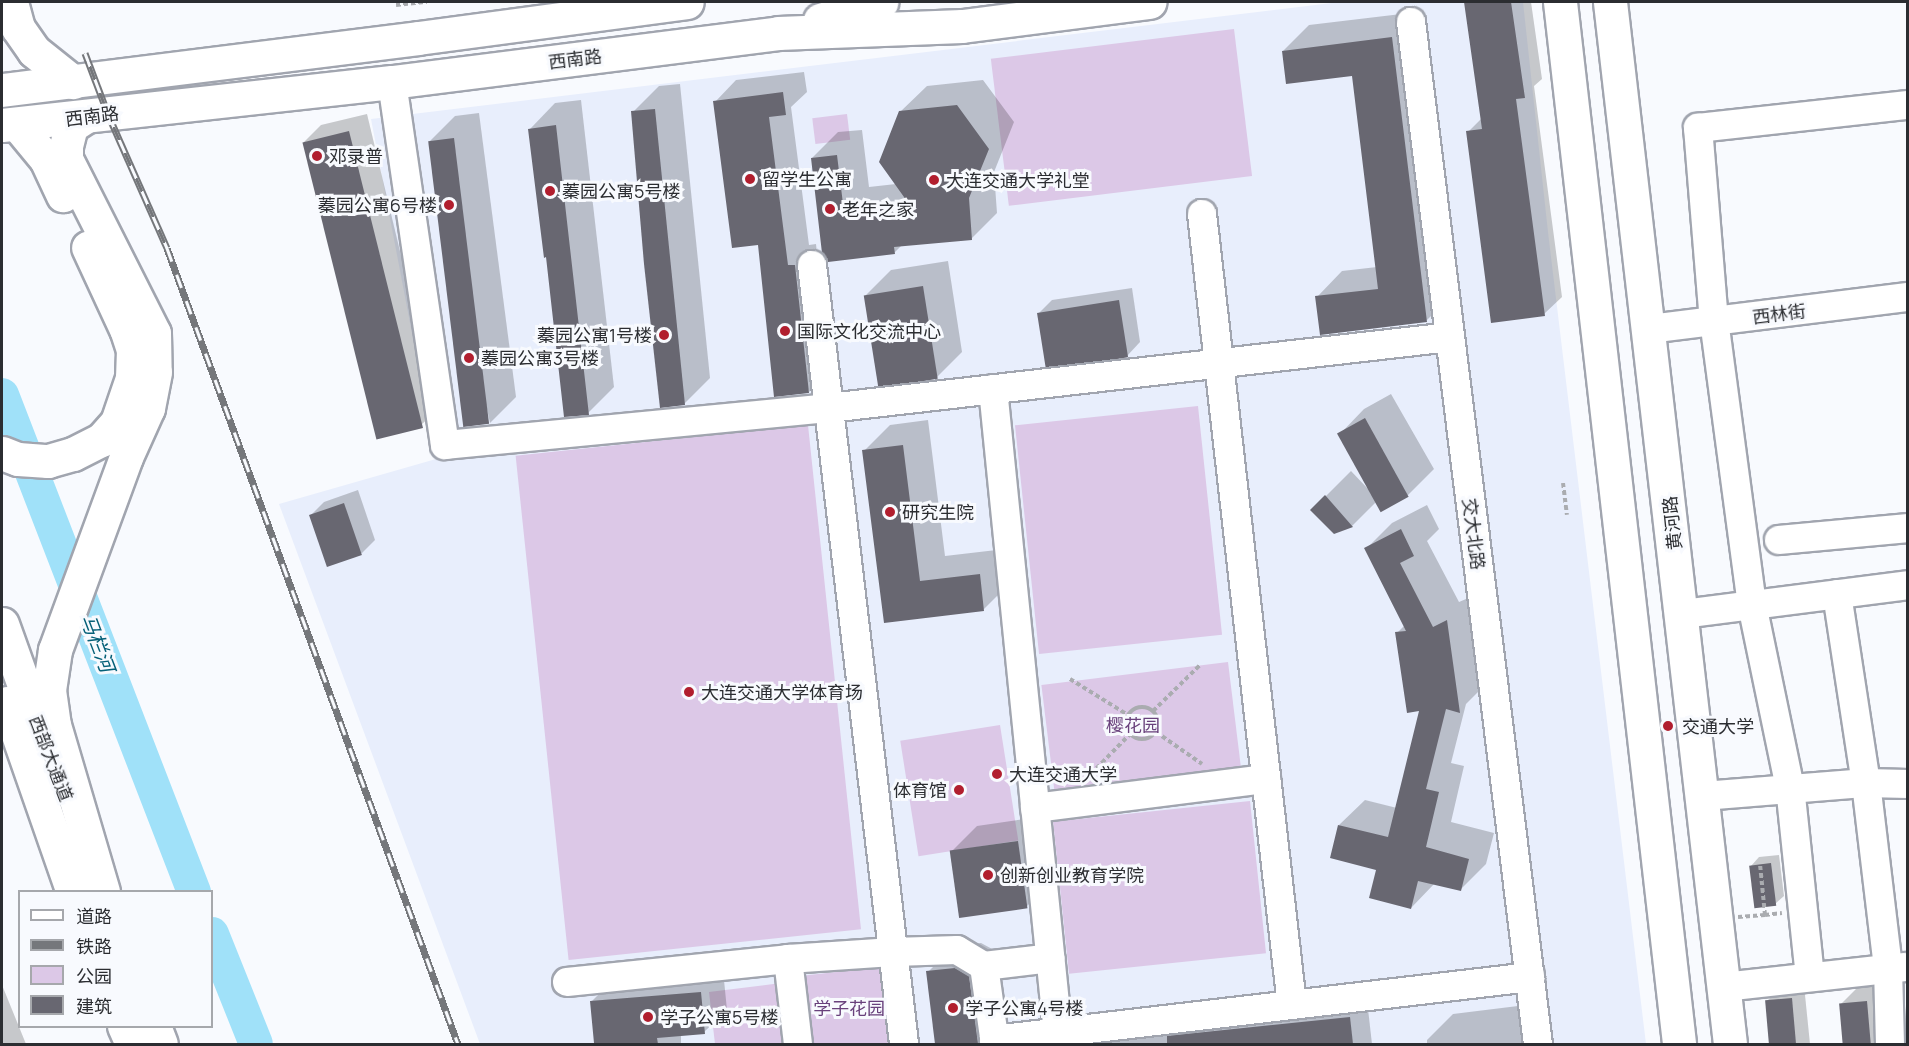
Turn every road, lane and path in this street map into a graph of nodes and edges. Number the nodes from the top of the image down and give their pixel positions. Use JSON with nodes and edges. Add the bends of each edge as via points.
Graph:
{"nodes":[{"id":1,"x":11,"y":2,"type":"edge"},
{"id":2,"x":427,"y":2,"type":"edge"},
{"id":3,"x":687,"y":2,"type":"edge"},
{"id":4,"x":881,"y":2,"type":"edge"},
{"id":5,"x":1149,"y":2,"type":"edge"},
{"id":6,"x":1560,"y":2,"type":"edge"},
{"id":7,"x":1610,"y":2,"type":"edge"},
{"id":8,"x":396,"y":5,"type":"dead end"},
{"id":9,"x":1411,"y":22,"type":"dead end"},
{"id":10,"x":778,"y":33,"type":"junction"},
{"id":11,"x":73,"y":82,"type":"junction"},
{"id":12,"x":392,"y":82,"type":"junction"},
{"id":13,"x":2,"y":90,"type":"edge"},
{"id":14,"x":1908,"y":105,"type":"edge"},
{"id":15,"x":85,"y":117,"type":"junction"},
{"id":16,"x":7,"y":125,"type":"edge"},
{"id":17,"x":1202,"y":214,"type":"dead end"},
{"id":18,"x":812,"y":265,"type":"dead end"},
{"id":19,"x":1908,"y":297,"type":"edge"},
{"id":20,"x":1714,"y":322,"type":"junction"},
{"id":21,"x":1650,"y":329,"type":"junction"},
{"id":22,"x":1450,"y":337,"type":"junction"},
{"id":23,"x":1219,"y":363,"type":"junction"},
{"id":24,"x":993,"y":389,"type":"junction"},
{"id":25,"x":829,"y":408,"type":"junction"},
{"id":26,"x":2,"y":453,"type":"edge"},
{"id":27,"x":1563,"y":483,"type":"dead end"},
{"id":28,"x":1567,"y":515,"type":"dead end"},
{"id":29,"x":1908,"y":528,"type":"edge"},
{"id":30,"x":1779,"y":540,"type":"dead end"},
{"id":31,"x":1908,"y":585,"type":"edge"},
{"id":32,"x":1837,"y":594,"type":"junction"},
{"id":33,"x":1752,"y":605,"type":"junction"},
{"id":34,"x":1682,"y":614,"type":"junction"},
{"id":35,"x":2,"y":624,"type":"edge"},
{"id":36,"x":1200,"y":665,"type":"dead end"},
{"id":37,"x":1070,"y":679,"type":"dead end"},
{"id":38,"x":2,"y":687,"type":"edge"},
{"id":39,"x":1153,"y":711,"type":"junction"},
{"id":40,"x":1128,"y":715,"type":"junction"},
{"id":41,"x":2,"y":727,"type":"edge"},
{"id":42,"x":1156,"y":732,"type":"junction"},
{"id":43,"x":1130,"y":734,"type":"junction"},
{"id":44,"x":1211,"y":769,"type":"dead end"},
{"id":45,"x":1266,"y":779,"type":"junction"},
{"id":46,"x":1082,"y":783,"type":"dead end"},
{"id":47,"x":1866,"y":783,"type":"junction"},
{"id":48,"x":1908,"y":784,"type":"edge"},
{"id":49,"x":1790,"y":788,"type":"junction"},
{"id":50,"x":1703,"y":796,"type":"junction"},
{"id":51,"x":1035,"y":808,"type":"junction"},
{"id":52,"x":1760,"y":864,"type":"dead end"},
{"id":53,"x":72,"y":890,"type":"edge"},
{"id":54,"x":72,"y":890,"type":"edge"},
{"id":55,"x":102,"y":890,"type":"edge"},
{"id":56,"x":102,"y":890,"type":"edge"},
{"id":57,"x":1764,"y":907,"type":"dead end"},
{"id":58,"x":893,"y":952,"type":"junction"},
{"id":59,"x":1051,"y":958,"type":"junction"},
{"id":60,"x":788,"y":959,"type":"junction"},
{"id":61,"x":984,"y":966,"type":"junction"},
{"id":62,"x":1898,"y":967,"type":"edge"},
{"id":63,"x":1530,"y":977,"type":"junction"},
{"id":64,"x":1810,"y":977,"type":"junction"},
{"id":65,"x":567,"y":982,"type":"dead end"},
{"id":66,"x":1724,"y":987,"type":"junction"},
{"id":67,"x":1292,"y":1005,"type":"junction"},
{"id":68,"x":125,"y":1028,"type":"edge"},
{"id":69,"x":155,"y":1028,"type":"edge"},
{"id":70,"x":1058,"y":1033,"type":"junction"},
{"id":71,"x":995,"y":1042,"type":"edge"},
{"id":72,"x":132,"y":1044,"type":"edge"},
{"id":73,"x":161,"y":1044,"type":"edge"},
{"id":74,"x":798,"y":1044,"type":"edge"},
{"id":75,"x":904,"y":1044,"type":"edge"},
{"id":76,"x":1538,"y":1044,"type":"edge"},
{"id":77,"x":1679,"y":1044,"type":"edge"},
{"id":78,"x":1730,"y":1044,"type":"edge"},
{"id":79,"x":1890,"y":1044,"type":"edge"}],
"edges":[{"from":1,"to":11,"type":"main road","via":[[18,28],[34,51]]},
{"from":2,"to":8,"type":"path"},
{"from":3,"to":11,"type":"main road","name":"西南路"},
{"from":4,"to":10,"type":"main road"},
{"from":5,"to":10,"type":"main road","name":"西南路","via":[[962,26]]},
{"from":6,"to":77,"type":"main road"},
{"from":7,"to":21,"type":"main road","name":"黄河路"},
{"from":9,"to":22,"type":"street","name":"交大北路"},
{"from":10,"to":12,"type":"main road","name":"西南路"},
{"from":11,"to":13,"type":"main road","name":"西南路"},
{"from":12,"to":15,"type":"main road","name":"西南路"},
{"from":12,"to":25,"type":"street","via":[[446,445]]},
{"from":14,"to":20,"type":"street","via":[[1698,128]]},
{"from":15,"to":16,"type":"main road","name":"西南路"},
{"from":15,"to":55,"type":"main road","via":[[71,126],[66,159],[154,333],[155,372],[148,408],[55,650],[49,690],[54,725]]},
{"from":16,"to":26,"type":"main road","via":[[46,159],[133,350],[132,378],[117,422],[100,440],[48,461],[18,459]]},
{"from":17,"to":23,"type":"street"},
{"from":18,"to":25,"type":"street"},
{"from":19,"to":20,"type":"street","name":"西林街"},
{"from":20,"to":21,"type":"street","name":"西林街"},
{"from":20,"to":33,"type":"street"},
{"from":21,"to":34,"type":"main road","name":"黄河路"},
{"from":22,"to":23,"type":"street"},
{"from":22,"to":63,"type":"street","name":"交大北路"},
{"from":23,"to":24,"type":"street"},
{"from":23,"to":45,"type":"street"},
{"from":24,"to":25,"type":"street"},
{"from":24,"to":51,"type":"street"},
{"from":25,"to":58,"type":"street"},
{"from":27,"to":28,"type":"path"},
{"from":29,"to":30,"type":"street"},
{"from":31,"to":32,"type":"street"},
{"from":32,"to":33,"type":"street"},
{"from":32,"to":47,"type":"street"},
{"from":33,"to":34,"type":"street"},
{"from":33,"to":49,"type":"street"},
{"from":34,"to":50,"type":"main road","name":"黄河路"},
{"from":35,"to":56,"type":"main road","name":"西部大通道"},
{"from":36,"to":39,"type":"path"},
{"from":37,"to":40,"type":"path"},
{"from":38,"to":53,"type":"main road","name":"西部大通道"},
{"from":39,"to":40,"type":"path","via":[[1142,707]]},
{"from":39,"to":42,"type":"path","via":[[1158,724]]},
{"from":40,"to":43,"type":"path","via":[[1125,725]]},
{"from":41,"to":54,"type":"main road"},
{"from":42,"to":43,"type":"path","via":[[1143,740]]},
{"from":42,"to":44,"type":"path"},
{"from":43,"to":46,"type":"path"},
{"from":45,"to":51,"type":"street"},
{"from":45,"to":67,"type":"street"},
{"from":47,"to":48,"type":"street"},
{"from":47,"to":49,"type":"street"},
{"from":47,"to":62,"type":"street"},
{"from":49,"to":50,"type":"street"},
{"from":49,"to":64,"type":"street"},
{"from":50,"to":66,"type":"main road","name":"黄河路"},
{"from":51,"to":59,"type":"street"},
{"from":52,"to":57,"type":"path"},
{"from":58,"to":60,"type":"street"},
{"from":58,"to":61,"type":"street","via":[[957,950]]},
{"from":58,"to":75,"type":"street"},
{"from":59,"to":61,"type":"street"},
{"from":59,"to":70,"type":"street"},
{"from":60,"to":65,"type":"street"},
{"from":60,"to":74,"type":"street"},
{"from":61,"to":71,"type":"street"},
{"from":62,"to":64,"type":"street"},
{"from":62,"to":79,"type":"street"},
{"from":63,"to":67,"type":"street"},
{"from":63,"to":76,"type":"street","name":"交大北路"},
{"from":64,"to":66,"type":"street"},
{"from":66,"to":78,"type":"main road","name":"黄河路"},
{"from":67,"to":70,"type":"street"},
{"from":68,"to":72,"type":"main road"},
{"from":69,"to":73,"type":"main road"},
{"from":70,"to":71,"type":"street"}]}
